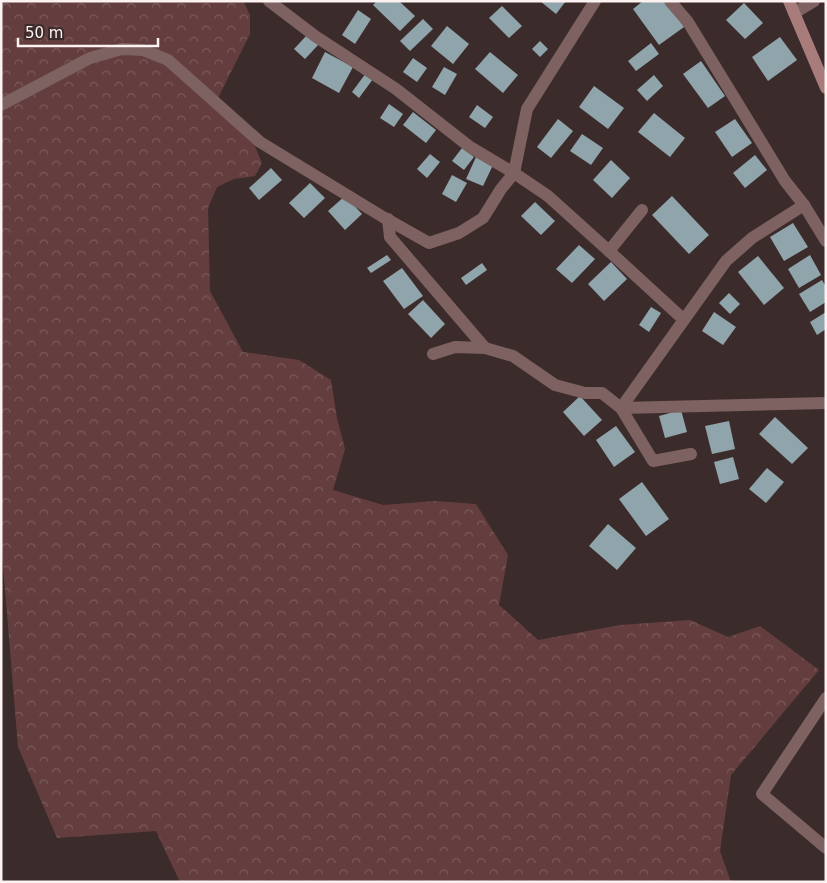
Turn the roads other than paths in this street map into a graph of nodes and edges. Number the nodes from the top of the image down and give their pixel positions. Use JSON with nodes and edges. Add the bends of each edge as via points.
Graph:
{"nodes":[{"id":1,"x":269,"y":1,"type":"edge"},
{"id":2,"x":595,"y":1,"type":"edge"},
{"id":3,"x":670,"y":1,"type":"edge"},
{"id":4,"x":814,"y":1,"type":"edge"},
{"id":5,"x":792,"y":7,"type":"edge"},
{"id":6,"x":826,"y":88,"type":"edge"},
{"id":7,"x":1,"y":105,"type":"edge"},
{"id":8,"x":514,"y":173,"type":"junction"},
{"id":9,"x":804,"y":205,"type":"junction"},
{"id":10,"x":642,"y":210,"type":"dead end"},
{"id":11,"x":388,"y":220,"type":"junction"},
{"id":12,"x":826,"y":241,"type":"edge"},
{"id":13,"x":609,"y":251,"type":"junction"},
{"id":14,"x":683,"y":320,"type":"junction"},
{"id":15,"x":485,"y":348,"type":"junction"},
{"id":16,"x":433,"y":354,"type":"dead end"},
{"id":17,"x":826,"y":403,"type":"edge"},
{"id":18,"x":621,"y":408,"type":"junction"},
{"id":19,"x":691,"y":454,"type":"dead end"},
{"id":20,"x":826,"y":698,"type":"edge"},
{"id":21,"x":826,"y":848,"type":"edge"}],
"edges":[{"from":1,"to":8,"type":"street","via":[[315,36],[396,89],[470,148]]},
{"from":2,"to":8,"type":"street","via":[[527,109]]},
{"from":3,"to":9,"type":"street","via":[[688,22],[785,181]]},
{"from":4,"to":5,"type":"street"},
{"from":5,"to":6,"type":"main road"},
{"from":7,"to":11,"type":"street","via":[[90,58],[122,50],[143,50],[168,60],[260,142]]},
{"from":8,"to":11,"type":"street","via":[[483,218],[459,233],[429,243]]},
{"from":8,"to":13,"type":"street","via":[[548,196]]},
{"from":9,"to":12,"type":"street"},
{"from":9,"to":14,"type":"street","via":[[752,238],[726,261]]},
{"from":10,"to":13,"type":"street"},
{"from":11,"to":15,"type":"street","via":[[390,237]]},
{"from":13,"to":14,"type":"street"},
{"from":14,"to":18,"type":"street"},
{"from":15,"to":16,"type":"street","via":[[455,347]]},
{"from":15,"to":18,"type":"street","via":[[513,356],[555,385],[585,393],[602,392]]},
{"from":17,"to":18,"type":"street"},
{"from":18,"to":19,"type":"street","via":[[653,461]]},
{"from":20,"to":21,"type":"street","via":[[762,794]]}]}
